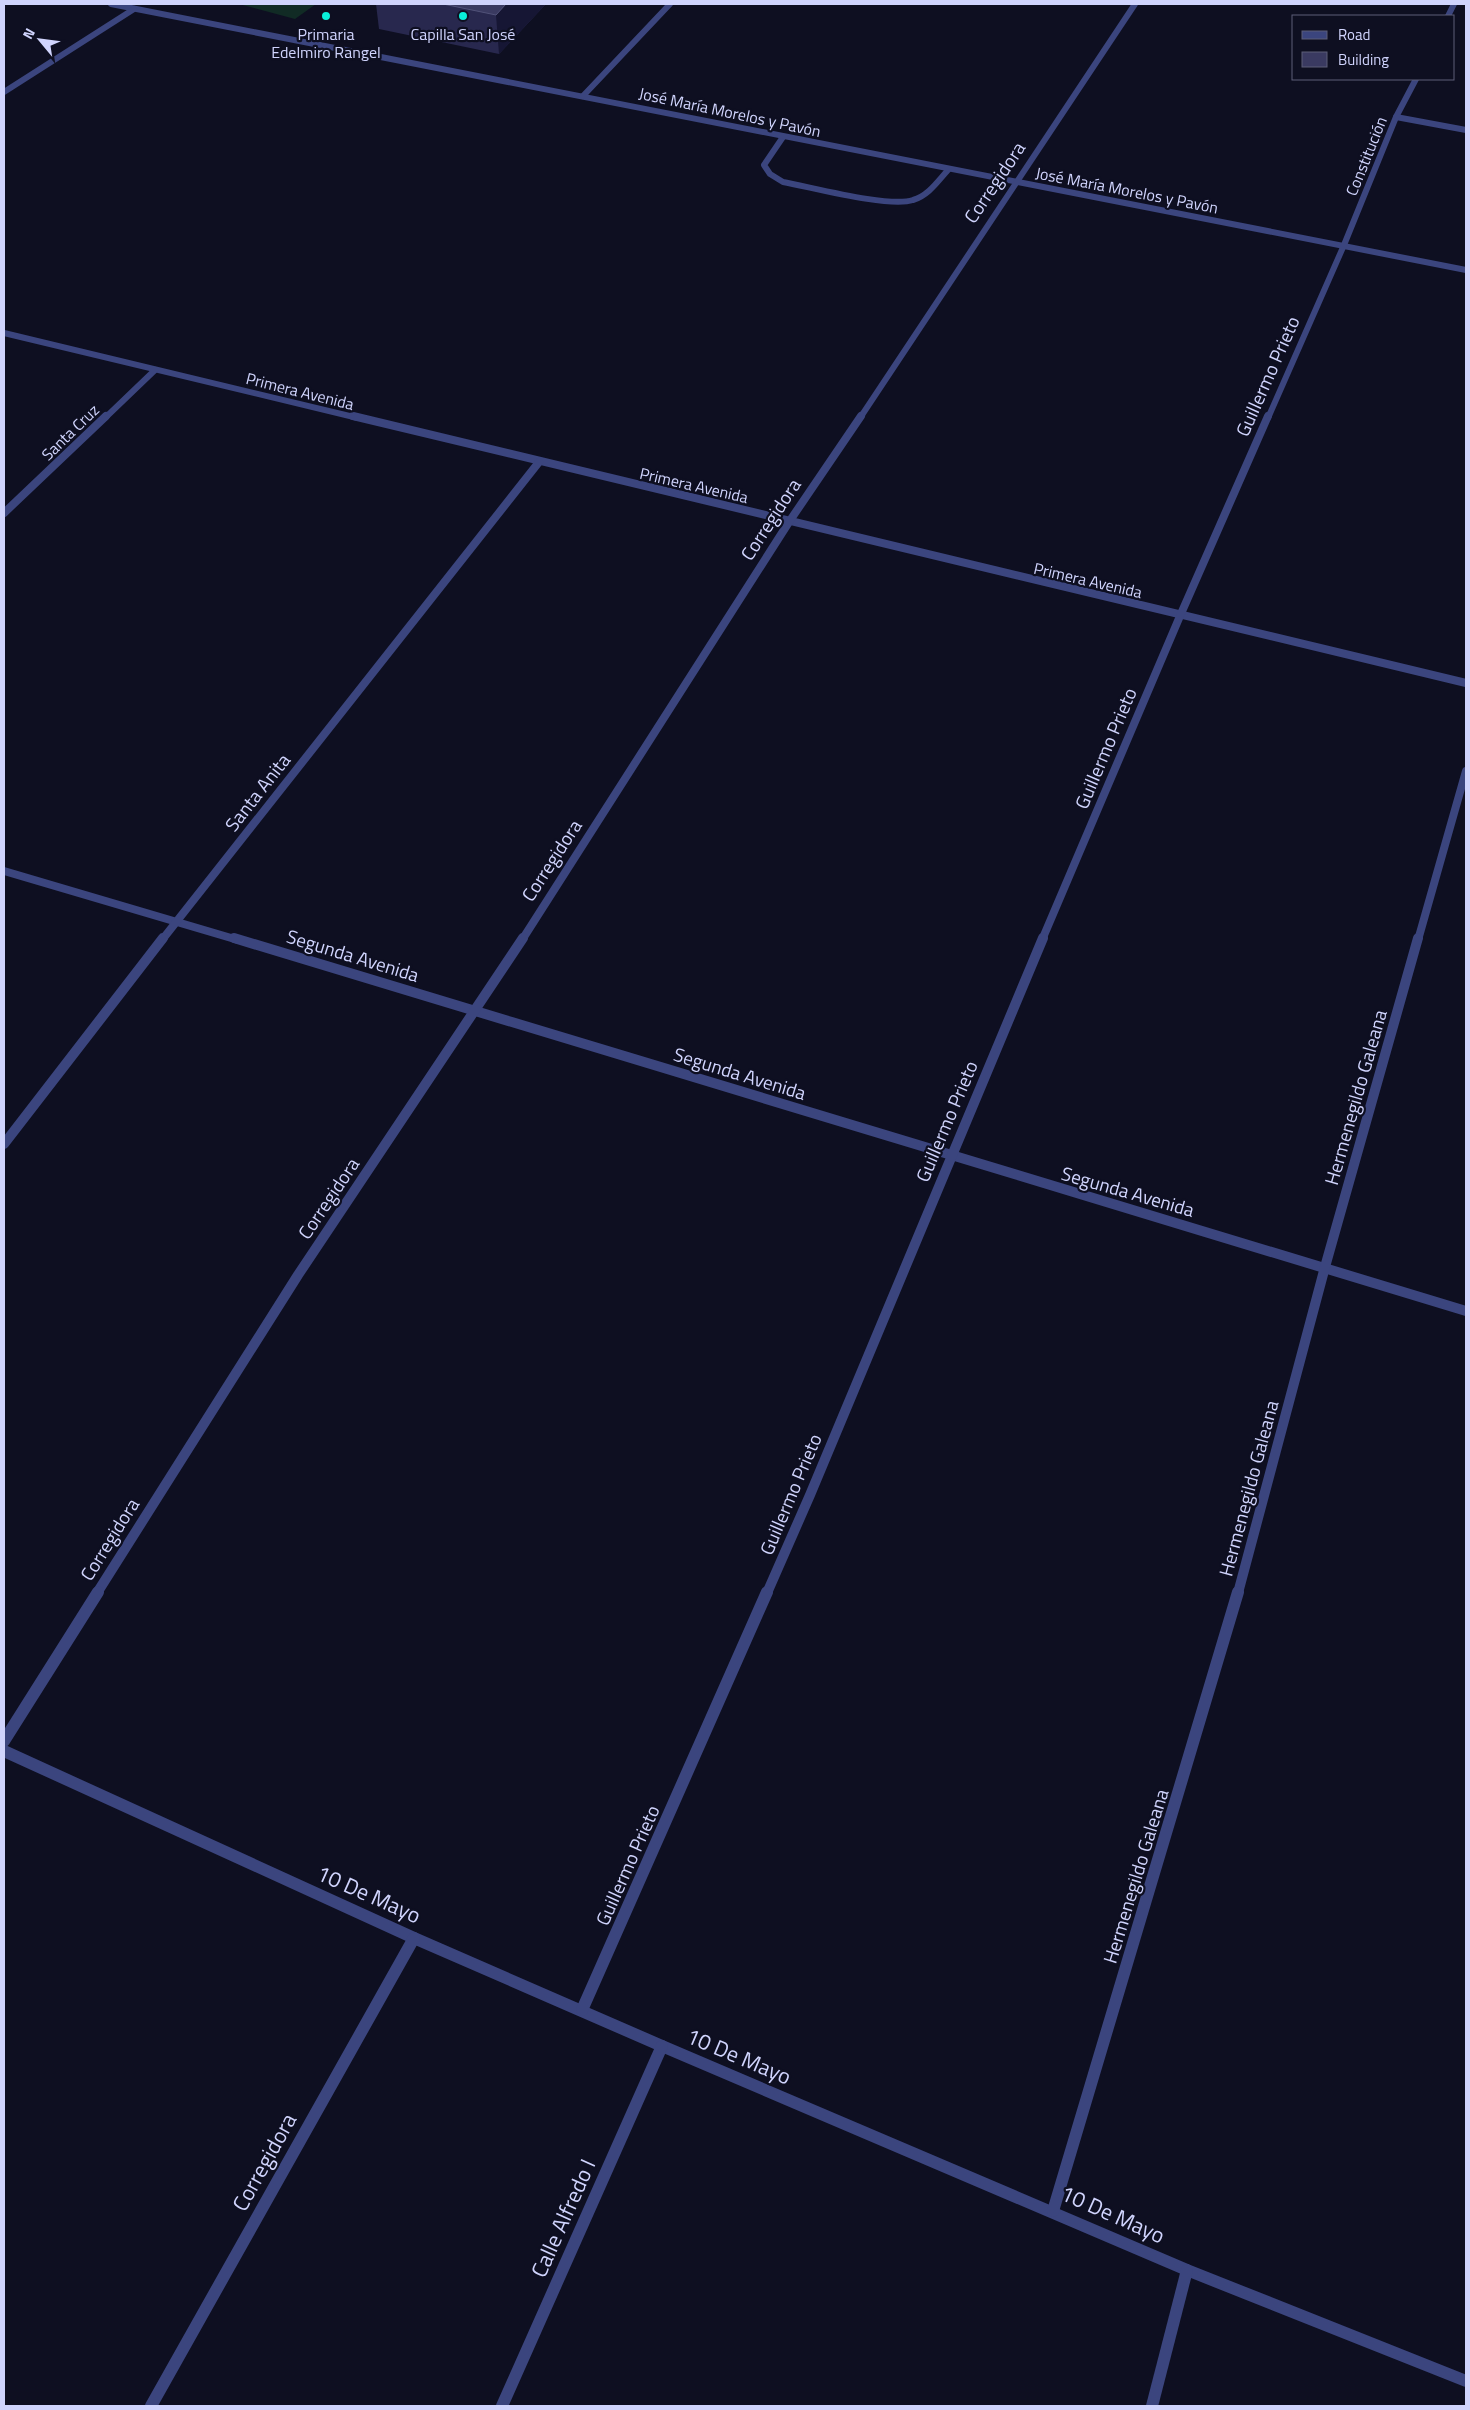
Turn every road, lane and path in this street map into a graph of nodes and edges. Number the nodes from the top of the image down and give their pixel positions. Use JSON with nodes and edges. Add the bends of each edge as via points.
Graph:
{"nodes":[{"id":1,"x":111,"y":4,"type":"edge"},
{"id":2,"x":670,"y":4,"type":"edge"},
{"id":3,"x":1135,"y":4,"type":"edge"},
{"id":4,"x":134,"y":9,"type":"junction"},
{"id":5,"x":1415,"y":80,"type":"edge"},
{"id":6,"x":4,"y":92,"type":"edge"},
{"id":7,"x":583,"y":96,"type":"junction"},
{"id":8,"x":1396,"y":117,"type":"junction"},
{"id":9,"x":1466,"y":130,"type":"edge"},
{"id":10,"x":783,"y":137,"type":"junction"},
{"id":11,"x":948,"y":170,"type":"junction"},
{"id":12,"x":1015,"y":183,"type":"junction"},
{"id":13,"x":1344,"y":245,"type":"junction"},
{"id":14,"x":1466,"y":270,"type":"edge"},
{"id":15,"x":4,"y":333,"type":"edge"},
{"id":16,"x":155,"y":370,"type":"junction"},
{"id":17,"x":539,"y":462,"type":"junction"},
{"id":18,"x":4,"y":513,"type":"edge"},
{"id":19,"x":789,"y":522,"type":"junction"},
{"id":20,"x":1180,"y":616,"type":"junction"},
{"id":21,"x":1466,"y":683,"type":"edge"},
{"id":22,"x":1466,"y":771,"type":"edge"},
{"id":23,"x":4,"y":871,"type":"edge"},
{"id":24,"x":176,"y":921,"type":"junction"},
{"id":25,"x":477,"y":1010,"type":"junction"},
{"id":26,"x":4,"y":1144,"type":"edge"},
{"id":27,"x":950,"y":1156,"type":"junction"},
{"id":28,"x":1325,"y":1267,"type":"junction"},
{"id":29,"x":1466,"y":1311,"type":"edge"},
{"id":30,"x":4,"y":1741,"type":"edge"},
{"id":31,"x":4,"y":1751,"type":"edge"},
{"id":32,"x":414,"y":1938,"type":"junction"},
{"id":33,"x":582,"y":2010,"type":"junction"},
{"id":34,"x":662,"y":2046,"type":"junction"},
{"id":35,"x":1054,"y":2211,"type":"junction"},
{"id":36,"x":1187,"y":2270,"type":"junction"},
{"id":37,"x":1466,"y":2381,"type":"edge"},
{"id":38,"x":151,"y":2406,"type":"edge"},
{"id":39,"x":502,"y":2406,"type":"edge"},
{"id":40,"x":1152,"y":2406,"type":"edge"}],
"edges":[{"from":1,"to":4,"type":"street","name":"José María Morelos y Pavón"},
{"from":2,"to":7,"type":"street"},
{"from":3,"to":12,"type":"street","name":"Corregidora"},
{"from":4,"to":6,"type":"street"},
{"from":4,"to":7,"type":"street","name":"José María Morelos y Pavón"},
{"from":5,"to":8,"type":"street","name":"Constitución"},
{"from":7,"to":10,"type":"street","name":"José María Morelos y Pavón"},
{"from":8,"to":9,"type":"street"},
{"from":8,"to":13,"type":"street","name":"Constitución"},
{"from":10,"to":11,"type":"street","name":"José María Morelos y Pavón"},
{"from":10,"to":11,"type":"street","via":[[764,165],[770,174],[783,182],[897,203],[923,197]]},
{"from":11,"to":12,"type":"street","name":"José María Morelos y Pavón"},
{"from":12,"to":13,"type":"street","name":"José María Morelos y Pavón"},
{"from":12,"to":19,"type":"street","name":"Corregidora"},
{"from":13,"to":14,"type":"street"},
{"from":13,"to":20,"type":"street","name":"Guillermo Prieto"},
{"from":15,"to":16,"type":"street","name":"Primera Avenida"},
{"from":16,"to":17,"type":"street","name":"Primera Avenida"},
{"from":16,"to":18,"type":"street","name":"Santa Cruz"},
{"from":17,"to":19,"type":"street","name":"Primera Avenida"},
{"from":17,"to":24,"type":"street","name":"Santa Anita"},
{"from":19,"to":20,"type":"street","name":"Primera Avenida"},
{"from":19,"to":25,"type":"street","name":"Corregidora"},
{"from":20,"to":21,"type":"street","name":"Primera Avenida"},
{"from":20,"to":27,"type":"street","name":"Guillermo Prieto"},
{"from":22,"to":28,"type":"street","name":"Hermenegildo Galeana"},
{"from":23,"to":24,"type":"street","name":"Segunda Avenida"},
{"from":24,"to":25,"type":"street","name":"Segunda Avenida"},
{"from":24,"to":26,"type":"street","name":"Santa Anita"},
{"from":25,"to":27,"type":"street","name":"Segunda Avenida"},
{"from":25,"to":30,"type":"street","name":"Corregidora","via":[[298,1275]]},
{"from":27,"to":28,"type":"street","name":"Segunda Avenida"},
{"from":27,"to":33,"type":"street","name":"Guillermo Prieto","via":[[810,1495]]},
{"from":28,"to":29,"type":"street","name":"Segunda Avenida"},
{"from":28,"to":35,"type":"street","name":"Hermenegildo Galeana","via":[[1250,1555]]},
{"from":31,"to":32,"type":"street","name":"10 De Mayo"},
{"from":32,"to":33,"type":"street","name":"10 De Mayo"},
{"from":32,"to":38,"type":"street","name":"Corregidora"},
{"from":33,"to":34,"type":"street","name":"10 De Mayo"},
{"from":34,"to":35,"type":"street","name":"10 De Mayo"},
{"from":34,"to":39,"type":"street","name":"Calle Alfredo I"},
{"from":35,"to":36,"type":"street","name":"10 De Mayo"},
{"from":36,"to":37,"type":"street","name":"10 De Mayo"},
{"from":36,"to":40,"type":"street"}]}
